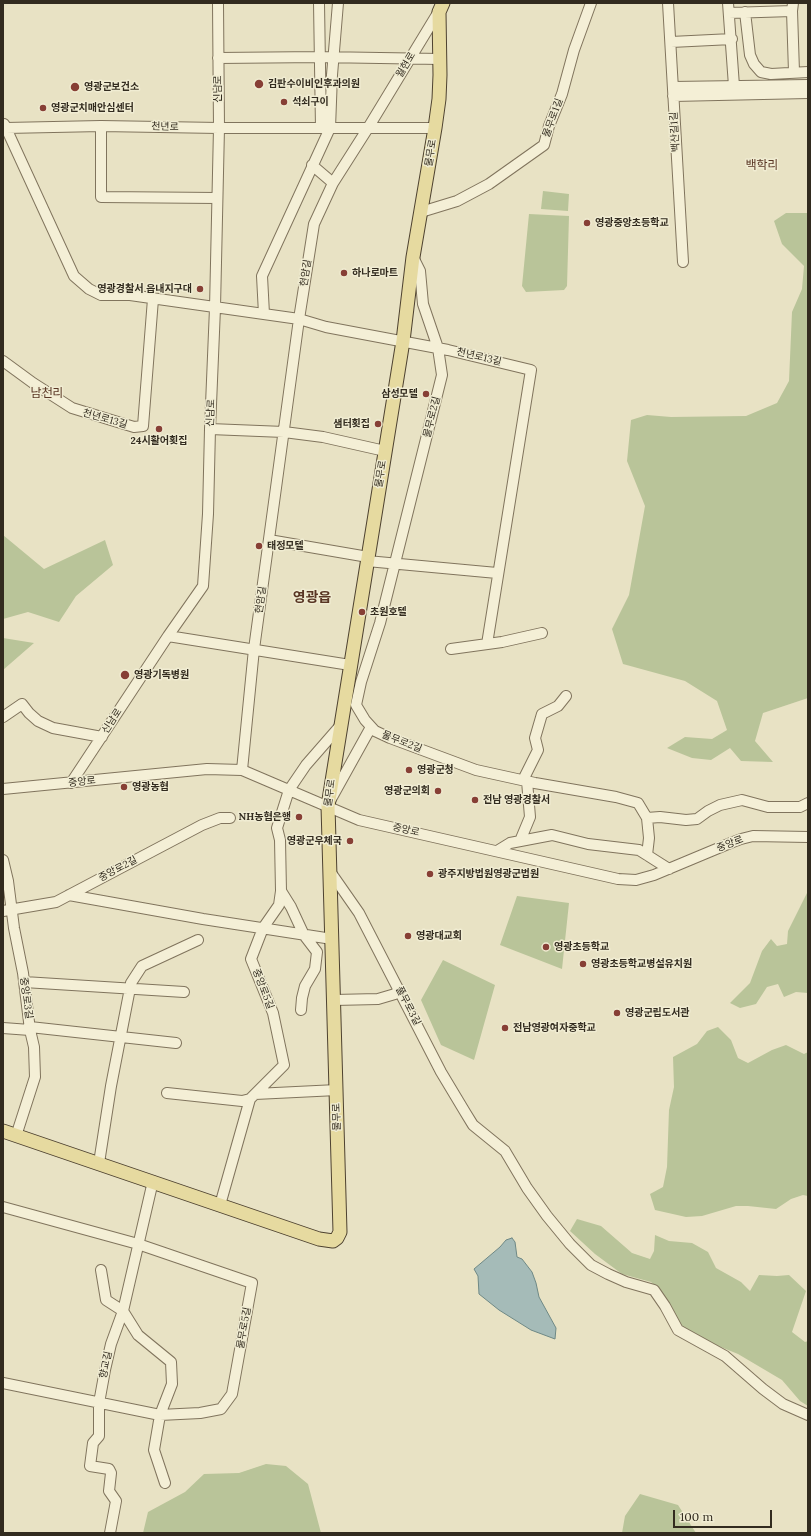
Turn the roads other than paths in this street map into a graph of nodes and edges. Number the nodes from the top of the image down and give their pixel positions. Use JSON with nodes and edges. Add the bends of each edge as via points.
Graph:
{"nodes":[{"id":1,"x":218,"y":3,"type":"edge"},
{"id":2,"x":319,"y":3,"type":"edge"},
{"id":3,"x":338,"y":3,"type":"edge"},
{"id":4,"x":591,"y":3,"type":"edge"},
{"id":5,"x":668,"y":3,"type":"edge"},
{"id":6,"x":440,"y":6,"type":"edge"},
{"id":7,"x":792,"y":7,"type":"edge"},
{"id":8,"x":729,"y":8,"type":"edge"},
{"id":9,"x":745,"y":12,"type":"junction"},
{"id":10,"x":732,"y":39,"type":"junction"},
{"id":11,"x":670,"y":42,"type":"junction"},
{"id":12,"x":320,"y":57,"type":"junction"},
{"id":13,"x":334,"y":57,"type":"junction"},
{"id":14,"x":218,"y":58,"type":"junction"},
{"id":15,"x":410,"y":58,"type":"junction"},
{"id":16,"x":440,"y":59,"type":"junction"},
{"id":17,"x":794,"y":72,"type":"junction"},
{"id":18,"x":808,"y":72,"type":"edge"},
{"id":19,"x":734,"y":86,"type":"junction"},
{"id":20,"x":808,"y":86,"type":"edge"},
{"id":21,"x":673,"y":92,"type":"junction"},
{"id":22,"x":808,"y":93,"type":"edge"},
{"id":23,"x":100,"y":126,"type":"junction"},
{"id":24,"x":4,"y":127,"type":"edge"},
{"id":25,"x":219,"y":128,"type":"junction"},
{"id":26,"x":325,"y":128,"type":"junction"},
{"id":27,"x":368,"y":128,"type":"junction"},
{"id":28,"x":435,"y":128,"type":"junction"},
{"id":29,"x":312,"y":165,"type":"junction"},
{"id":30,"x":333,"y":183,"type":"junction"},
{"id":31,"x":218,"y":198,"type":"junction"},
{"id":32,"x":421,"y":212,"type":"junction"},
{"id":33,"x":413,"y":257,"type":"junction"},
{"id":34,"x":683,"y":262,"type":"dead end"},
{"id":35,"x":153,"y":299,"type":"junction"},
{"id":36,"x":215,"y":308,"type":"junction"},
{"id":37,"x":264,"y":314,"type":"junction"},
{"id":38,"x":299,"y":319,"type":"junction"},
{"id":39,"x":403,"y":341,"type":"junction"},
{"id":40,"x":438,"y":348,"type":"junction"},
{"id":41,"x":3,"y":361,"type":"edge"},
{"id":42,"x":210,"y":429,"type":"junction"},
{"id":43,"x":284,"y":432,"type":"junction"},
{"id":44,"x":385,"y":451,"type":"junction"},
{"id":45,"x":269,"y":540,"type":"junction"},
{"id":46,"x":368,"y":559,"type":"junction"},
{"id":47,"x":395,"y":564,"type":"junction"},
{"id":48,"x":497,"y":573,"type":"junction"},
{"id":49,"x":542,"y":633,"type":"dead end"},
{"id":50,"x":168,"y":636,"type":"junction"},
{"id":51,"x":487,"y":644,"type":"junction"},
{"id":52,"x":254,"y":649,"type":"junction"},
{"id":53,"x":451,"y":649,"type":"dead end"},
{"id":54,"x":350,"y":665,"type":"junction"},
{"id":55,"x":566,"y":696,"type":"dead end"},
{"id":56,"x":3,"y":717,"type":"edge"},
{"id":57,"x":340,"y":726,"type":"junction"},
{"id":58,"x":371,"y":727,"type":"junction"},
{"id":59,"x":102,"y":737,"type":"junction"},
{"id":60,"x":242,"y":770,"type":"junction"},
{"id":61,"x":525,"y":781,"type":"junction"},
{"id":62,"x":71,"y":783,"type":"junction"},
{"id":63,"x":3,"y":790,"type":"edge"},
{"id":64,"x":289,"y":790,"type":"junction"},
{"id":65,"x":808,"y":803,"type":"edge"},
{"id":66,"x":328,"y":806,"type":"junction"},
{"id":67,"x":230,"y":818,"type":"dead end"},
{"id":68,"x":647,"y":818,"type":"junction"},
{"id":69,"x":808,"y":837,"type":"edge"},
{"id":70,"x":520,"y":841,"type":"junction"},
{"id":71,"x":497,"y":851,"type":"junction"},
{"id":72,"x":647,"y":855,"type":"junction"},
{"id":73,"x":3,"y":860,"type":"edge"},
{"id":74,"x":670,"y":869,"type":"junction"},
{"id":75,"x":330,"y":870,"type":"junction"},
{"id":76,"x":281,"y":891,"type":"junction"},
{"id":77,"x":69,"y":895,"type":"junction"},
{"id":78,"x":7,"y":911,"type":"edge"},
{"id":79,"x":263,"y":928,"type":"junction"},
{"id":80,"x":304,"y":935,"type":"junction"},
{"id":81,"x":332,"y":939,"type":"junction"},
{"id":82,"x":198,"y":940,"type":"dead end"},
{"id":83,"x":24,"y":982,"type":"junction"},
{"id":84,"x":130,"y":988,"type":"junction"},
{"id":85,"x":399,"y":989,"type":"junction"},
{"id":86,"x":184,"y":992,"type":"dead end"},
{"id":87,"x":334,"y":1000,"type":"junction"},
{"id":88,"x":301,"y":1010,"type":"dead end"},
{"id":89,"x":3,"y":1028,"type":"edge"},
{"id":90,"x":30,"y":1028,"type":"junction"},
{"id":91,"x":120,"y":1037,"type":"junction"},
{"id":92,"x":176,"y":1043,"type":"dead end"},
{"id":93,"x":336,"y":1090,"type":"junction"},
{"id":94,"x":167,"y":1092,"type":"dead end"},
{"id":95,"x":252,"y":1097,"type":"junction"},
{"id":96,"x":3,"y":1131,"type":"edge"},
{"id":97,"x":16,"y":1136,"type":"junction"},
{"id":98,"x":99,"y":1164,"type":"junction"},
{"id":99,"x":153,"y":1181,"type":"junction"},
{"id":100,"x":220,"y":1205,"type":"junction"},
{"id":101,"x":3,"y":1208,"type":"edge"},
{"id":102,"x":138,"y":1244,"type":"junction"},
{"id":103,"x":100,"y":1270,"type":"dead end"},
{"id":104,"x":123,"y":1311,"type":"junction"},
{"id":105,"x":3,"y":1383,"type":"edge"},
{"id":106,"x":100,"y":1403,"type":"junction"},
{"id":107,"x":160,"y":1415,"type":"junction"},
{"id":108,"x":808,"y":1415,"type":"edge"},
{"id":109,"x":164,"y":1483,"type":"dead end"},
{"id":110,"x":110,"y":1533,"type":"edge"}],
"edges":[{"from":1,"to":14,"type":"street","name":"신남로"},
{"from":2,"to":12,"type":"street"},
{"from":3,"to":13,"type":"street"},
{"from":4,"to":32,"type":"street","name":"물무로1길","via":[[544,145],[489,184],[457,201]]},
{"from":5,"to":11,"type":"street","name":"백산길1길"},
{"from":6,"to":15,"type":"street","name":"월현로"},
{"from":6,"to":16,"type":"main road","name":"물무로"},
{"from":7,"to":9,"type":"street"},
{"from":7,"to":17,"type":"street"},
{"from":8,"to":9,"type":"street"},
{"from":8,"to":10,"type":"street"},
{"from":9,"to":17,"type":"street","via":[[750,55],[754,64],[761,72],[771,74]]},
{"from":10,"to":11,"type":"street"},
{"from":10,"to":19,"type":"street"},
{"from":11,"to":21,"type":"street","name":"백산길1길"},
{"from":12,"to":13,"type":"street"},
{"from":12,"to":14,"type":"street"},
{"from":12,"to":26,"type":"street"},
{"from":13,"to":15,"type":"street"},
{"from":13,"to":26,"type":"street"},
{"from":14,"to":25,"type":"street","name":"신남로"},
{"from":15,"to":16,"type":"street"},
{"from":15,"to":27,"type":"street","name":"월현로"},
{"from":16,"to":28,"type":"main road","name":"물무로"},
{"from":17,"to":18,"type":"street"},
{"from":19,"to":20,"type":"street"},
{"from":19,"to":21,"type":"street"},
{"from":21,"to":22,"type":"street"},
{"from":21,"to":34,"type":"street","name":"백산길1길"},
{"from":23,"to":24,"type":"street","name":"천년로"},
{"from":23,"to":25,"type":"street","name":"천년로"},
{"from":23,"to":31,"type":"street","via":[[100,197]]},
{"from":24,"to":35,"type":"street","name":"천년로13길","via":[[74,276],[89,290],[101,295],[130,295]]},
{"from":25,"to":26,"type":"street","name":"천년로"},
{"from":25,"to":31,"type":"street","name":"신남로"},
{"from":26,"to":27,"type":"street","name":"천년로"},
{"from":26,"to":29,"type":"street"},
{"from":27,"to":28,"type":"street","name":"천년로"},
{"from":27,"to":30,"type":"street","name":"현암길"},
{"from":28,"to":32,"type":"main road","name":"물무로"},
{"from":29,"to":30,"type":"street"},
{"from":29,"to":37,"type":"street","via":[[262,276]]},
{"from":30,"to":38,"type":"street","name":"현암길","via":[[314,224]]},
{"from":31,"to":36,"type":"street","name":"신남로"},
{"from":32,"to":33,"type":"main road","name":"물무로"},
{"from":33,"to":39,"type":"main road","name":"물무로"},
{"from":33,"to":40,"type":"street","name":"물무로2길","via":[[420,271],[423,304]]},
{"from":35,"to":36,"type":"street","name":"천년로13길"},
{"from":35,"to":41,"type":"street","name":"천년로13길","via":[[144,426],[134,427],[72,408],[33,384]]},
{"from":36,"to":37,"type":"street","name":"천년로13길"},
{"from":36,"to":42,"type":"street","name":"신남로"},
{"from":37,"to":38,"type":"street","name":"천년로13길"},
{"from":38,"to":39,"type":"street","name":"천년로13길","via":[[326,327]]},
{"from":38,"to":43,"type":"street","name":"현암길"},
{"from":39,"to":40,"type":"street","name":"천년로13길"},
{"from":39,"to":44,"type":"main road","name":"물무로"},
{"from":40,"to":47,"type":"street","name":"물무로2길","via":[[442,375]]},
{"from":40,"to":48,"type":"street","name":"천년로13길","via":[[531,370]]},
{"from":42,"to":43,"type":"street"},
{"from":42,"to":50,"type":"street","name":"신남로","via":[[203,586]]},
{"from":43,"to":44,"type":"street","via":[[323,437]]},
{"from":43,"to":45,"type":"street","name":"현암길"},
{"from":44,"to":46,"type":"main road","name":"물무로"},
{"from":45,"to":46,"type":"street"},
{"from":45,"to":52,"type":"street","name":"현암길"},
{"from":46,"to":47,"type":"street"},
{"from":46,"to":54,"type":"main road","name":"물무로"},
{"from":47,"to":48,"type":"street"},
{"from":47,"to":58,"type":"street","name":"물무로2길","via":[[356,705]]},
{"from":48,"to":51,"type":"street","name":"천년로13길"},
{"from":49,"to":51,"type":"street"},
{"from":50,"to":52,"type":"street"},
{"from":50,"to":59,"type":"street","name":"신남로"},
{"from":51,"to":53,"type":"street"},
{"from":52,"to":54,"type":"street"},
{"from":52,"to":60,"type":"street","name":"현암길"},
{"from":54,"to":57,"type":"main road","name":"물무로"},
{"from":55,"to":61,"type":"street","via":[[558,706],[542,714],[535,738],[538,750]]},
{"from":56,"to":59,"type":"street","via":[[22,704],[38,721],[53,728]]},
{"from":57,"to":64,"type":"street","name":"중앙로5길","via":[[306,765]]},
{"from":57,"to":66,"type":"main road","name":"물무로"},
{"from":58,"to":61,"type":"street","name":"물무로2길","via":[[390,738],[476,770]]},
{"from":58,"to":66,"type":"street"},
{"from":59,"to":62,"type":"street","name":"신남로"},
{"from":60,"to":62,"type":"street","name":"중앙로","via":[[207,770]]},
{"from":60,"to":64,"type":"street","name":"중앙로"},
{"from":61,"to":68,"type":"street","name":"물무로2길","via":[[638,803]]},
{"from":61,"to":70,"type":"street","via":[[530,817]]},
{"from":62,"to":63,"type":"street","name":"중앙로"},
{"from":64,"to":66,"type":"street","name":"중앙로"},
{"from":64,"to":76,"type":"street","name":"중앙로5길","via":[[277,828],[280,840]]},
{"from":65,"to":68,"type":"street","via":[[800,807],[768,807],[742,800],[720,805],[697,819]]},
{"from":66,"to":71,"type":"street","name":"중앙로","via":[[359,820]]},
{"from":66,"to":75,"type":"main road","name":"물무로"},
{"from":67,"to":77,"type":"street","name":"중앙로2길","via":[[220,818],[202,825]]},
{"from":68,"to":72,"type":"street"},
{"from":69,"to":74,"type":"street","name":"중앙로","via":[[753,836],[732,842]]},
{"from":70,"to":71,"type":"street","via":[[510,843]]},
{"from":70,"to":72,"type":"street","via":[[552,835],[588,844],[639,850]]},
{"from":71,"to":74,"type":"street","name":"중앙로","via":[[618,879],[636,880]]},
{"from":72,"to":74,"type":"street"},
{"from":73,"to":78,"type":"street","name":"중앙로3길","via":[[8,881]]},
{"from":75,"to":81,"type":"main road","name":"물무로"},
{"from":75,"to":85,"type":"street","name":"풀무로3길","via":[[359,913]]},
{"from":76,"to":79,"type":"street","name":"중앙로5길","via":[[279,905]]},
{"from":76,"to":80,"type":"street"},
{"from":77,"to":78,"type":"street","name":"중앙로2길","via":[[56,902]]},
{"from":77,"to":79,"type":"street"},
{"from":78,"to":83,"type":"street","name":"중앙로3길"},
{"from":79,"to":80,"type":"street"},
{"from":79,"to":95,"type":"street","name":"중앙로5길","via":[[251,959],[273,1013],[284,1065]]},
{"from":80,"to":81,"type":"street"},
{"from":80,"to":88,"type":"street","via":[[317,952],[314,969],[305,986]]},
{"from":81,"to":87,"type":"main road","name":"물무로"},
{"from":82,"to":84,"type":"street","via":[[142,966]]},
{"from":83,"to":84,"type":"street"},
{"from":83,"to":90,"type":"street","name":"중앙로3길"},
{"from":84,"to":86,"type":"street"},
{"from":84,"to":91,"type":"street"},
{"from":85,"to":87,"type":"street","via":[[394,994],[378,999]]},
{"from":85,"to":108,"type":"street","name":"풀무로3길","via":[[464,1112],[473,1125],[505,1151],[527,1188],[570,1244],[591,1264],[626,1282],[654,1290],[678,1330],[725,1356],[783,1404]]},
{"from":87,"to":93,"type":"main road","name":"물무로"},
{"from":89,"to":90,"type":"street"},
{"from":90,"to":91,"type":"street"},
{"from":90,"to":97,"type":"street","name":"중앙로3길","via":[[35,1077]]},
{"from":91,"to":92,"type":"street"},
{"from":91,"to":98,"type":"street"},
{"from":93,"to":95,"type":"street"},
{"from":93,"to":100,"type":"main road","name":"물무로","via":[[341,1221],[337,1238],[333,1241],[319,1239]]},
{"from":94,"to":95,"type":"street","via":[[242,1101]]},
{"from":95,"to":100,"type":"street"},
{"from":96,"to":97,"type":"main road","name":"물무로"},
{"from":97,"to":98,"type":"main road","name":"물무로"},
{"from":98,"to":99,"type":"main road","name":"물무로"},
{"from":99,"to":100,"type":"main road","name":"물무로"},
{"from":99,"to":102,"type":"street","name":"향교길"},
{"from":101,"to":102,"type":"street","name":"물무로5길"},
{"from":102,"to":104,"type":"street","name":"향교길"},
{"from":102,"to":107,"type":"street","name":"물무로5길","via":[[252,1283],[232,1394],[221,1409]]},
{"from":103,"to":104,"type":"street","via":[[106,1300]]},
{"from":104,"to":106,"type":"street","name":"향교길","via":[[104,1370]]},
{"from":104,"to":107,"type":"street","via":[[138,1335],[172,1362],[172,1384]]},
{"from":105,"to":106,"type":"street","name":"물무로5길"},
{"from":106,"to":107,"type":"street","name":"물무로5길"},
{"from":106,"to":110,"type":"street","name":"향교길","via":[[99,1436],[93,1443],[90,1466],[109,1470],[111,1473],[109,1491],[116,1501]]},
{"from":107,"to":109,"type":"street","via":[[154,1450]]}]}
